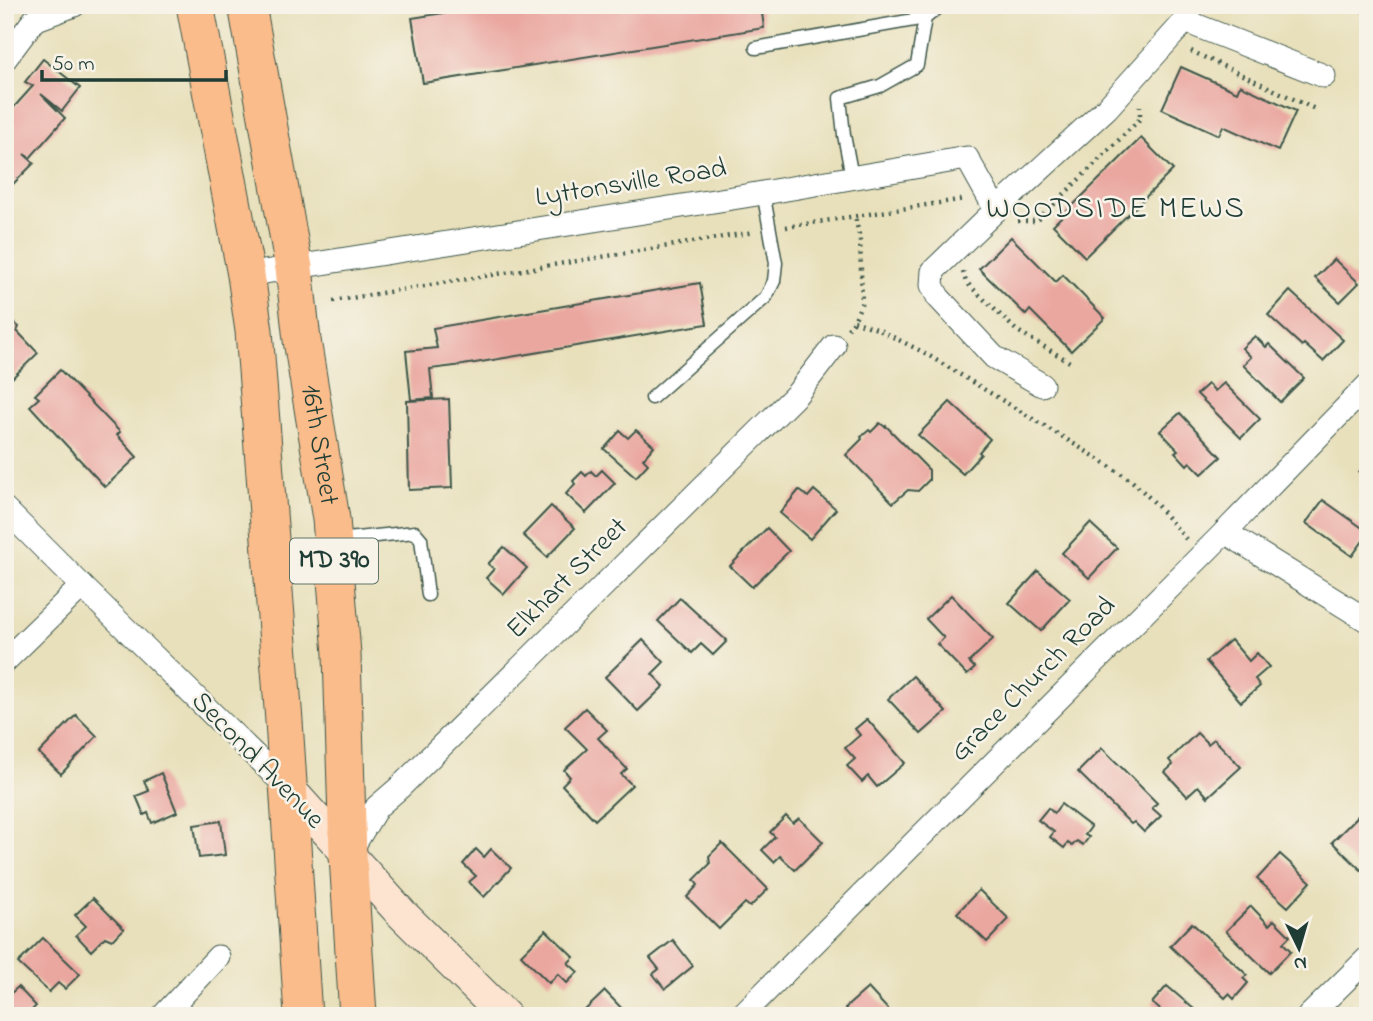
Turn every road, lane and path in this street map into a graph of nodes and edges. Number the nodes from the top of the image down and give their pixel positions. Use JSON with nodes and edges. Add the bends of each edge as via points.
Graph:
{"nodes":[{"id":1,"x":74,"y":5,"type":"edge"},
{"id":2,"x":195,"y":5,"type":"edge"},
{"id":3,"x":247,"y":5,"type":"edge"},
{"id":4,"x":942,"y":5,"type":"edge"},
{"id":5,"x":925,"y":18,"type":"junction"},
{"id":6,"x":756,"y":48,"type":"dead end"},
{"id":7,"x":1183,"y":48,"type":"dead end"},
{"id":8,"x":5,"y":59,"type":"edge"},
{"id":9,"x":1324,"y":76,"type":"dead end"},
{"id":10,"x":1140,"y":100,"type":"dead end"},
{"id":11,"x":1315,"y":109,"type":"dead end"},
{"id":12,"x":852,"y":177,"type":"junction"},
{"id":13,"x":763,"y":192,"type":"junction"},
{"id":14,"x":996,"y":210,"type":"junction"},
{"id":15,"x":855,"y":216,"type":"junction"},
{"id":16,"x":770,"y":230,"type":"junction"},
{"id":17,"x":961,"y":264,"type":"dead end"},
{"id":18,"x":294,"y":268,"type":"junction"},
{"id":19,"x":246,"y":275,"type":"junction"},
{"id":20,"x":333,"y":301,"type":"dead end"},
{"id":21,"x":854,"y":321,"type":"junction"},
{"id":22,"x":834,"y":346,"type":"joint"},
{"id":23,"x":1073,"y":364,"type":"dead end"},
{"id":24,"x":1042,"y":385,"type":"dead end"},
{"id":25,"x":1368,"y":385,"type":"edge"},
{"id":26,"x":652,"y":398,"type":"dead end"},
{"id":27,"x":5,"y":509,"type":"edge"},
{"id":28,"x":1225,"y":532,"type":"junction"},
{"id":29,"x":333,"y":540,"type":"junction"},
{"id":30,"x":1189,"y":542,"type":"dead end"},
{"id":31,"x":82,"y":586,"type":"junction"},
{"id":32,"x":428,"y":595,"type":"dead end"},
{"id":33,"x":1368,"y":621,"type":"edge"},
{"id":34,"x":5,"y":661,"type":"edge"},
{"id":35,"x":288,"y":788,"type":"junction"},
{"id":36,"x":348,"y":856,"type":"junction"},
{"id":37,"x":218,"y":957,"type":"dead end"},
{"id":38,"x":1368,"y":958,"type":"edge"},
{"id":39,"x":163,"y":1016,"type":"edge"},
{"id":40,"x":303,"y":1016,"type":"edge"},
{"id":41,"x":358,"y":1016,"type":"edge"},
{"id":42,"x":505,"y":1016,"type":"edge"},
{"id":43,"x":741,"y":1016,"type":"edge"},
{"id":44,"x":1309,"y":1016,"type":"edge"}],
"edges":[{"from":1,"to":8,"type":"street","via":[[34,20]]},
{"from":2,"to":19,"type":"main road","name":"16th Street","number":"MD 390"},
{"from":3,"to":18,"type":"main road","name":"16th Street","number":"MD 390"},
{"from":4,"to":5,"type":"lane"},
{"from":5,"to":6,"type":"lane"},
{"from":5,"to":12,"type":"lane","via":[[917,65],[880,86],[841,98]]},
{"from":7,"to":11,"type":"path"},
{"from":9,"to":14,"type":"street","via":[[1185,21],[1107,108]]},
{"from":10,"to":14,"type":"path","via":[[1140,119],[1037,220],[1004,222]]},
{"from":12,"to":13,"type":"street","name":"Lyttonsville Road"},
{"from":12,"to":14,"type":"street","name":"Lyttonsville Road","via":[[967,158]]},
{"from":13,"to":16,"type":"lane"},
{"from":13,"to":18,"type":"street","name":"Lyttonsville Road"},
{"from":14,"to":15,"type":"path","via":[[975,197]]},
{"from":14,"to":24,"type":"street","via":[[933,271],[932,285],[994,357]]},
{"from":15,"to":16,"type":"path"},
{"from":15,"to":21,"type":"path","via":[[862,302]]},
{"from":16,"to":20,"type":"path"},
{"from":16,"to":26,"type":"lane","via":[[776,263],[766,297]]},
{"from":17,"to":23,"type":"path","via":[[966,282],[1016,330]]},
{"from":18,"to":19,"type":"street","name":"Lyttonsville Road"},
{"from":18,"to":29,"type":"main road","name":"16th Street","number":"MD 390"},
{"from":19,"to":35,"type":"main road","name":"16th Street","number":"MD 390"},
{"from":21,"to":22,"type":"path"},
{"from":21,"to":30,"type":"path","via":[[923,352],[1132,481]]},
{"from":22,"to":36,"type":"street","name":"Elkhart Street","via":[[797,394],[377,807]]},
{"from":25,"to":28,"type":"street","name":"Grace Church Road"},
{"from":27,"to":31,"type":"street","name":"Second Avenue"},
{"from":28,"to":33,"type":"street"},
{"from":28,"to":43,"type":"street","name":"Grace Church Road"},
{"from":29,"to":32,"type":"lane","via":[[415,533],[421,538]]},
{"from":29,"to":36,"type":"main road","name":"16th Street","number":"MD 390","via":[[342,654]]},
{"from":31,"to":34,"type":"street"},
{"from":31,"to":35,"type":"street","name":"Second Avenue"},
{"from":35,"to":36,"type":"street","name":"Second Avenue"},
{"from":35,"to":40,"type":"main road","name":"16th Street","number":"MD 390"},
{"from":36,"to":41,"type":"main road","name":"16th Street","number":"MD 390"},
{"from":36,"to":42,"type":"street","name":"Second Avenue"},
{"from":37,"to":39,"type":"street"},
{"from":38,"to":44,"type":"street"}]}
